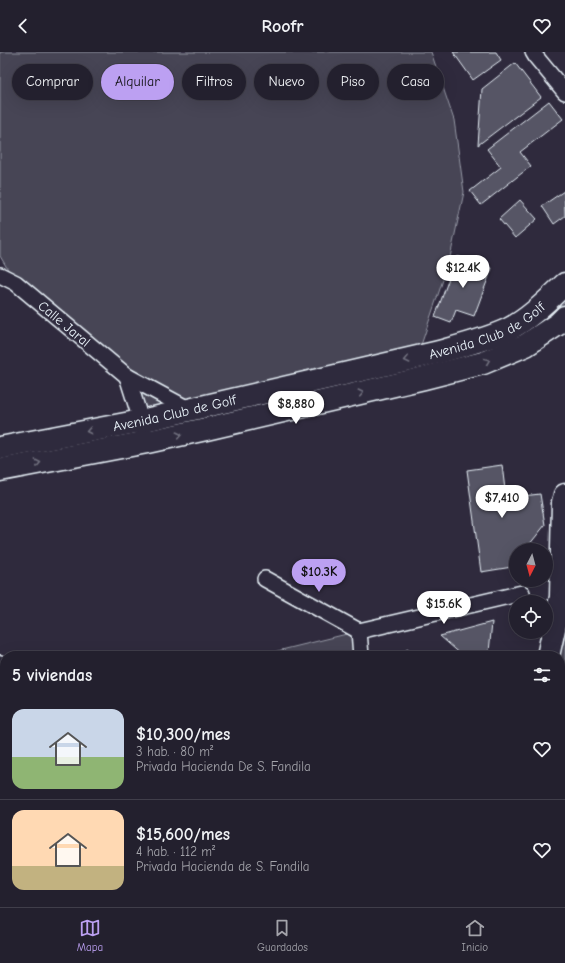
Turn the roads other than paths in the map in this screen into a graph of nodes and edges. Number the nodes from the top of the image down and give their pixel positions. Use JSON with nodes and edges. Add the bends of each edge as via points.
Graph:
{"nodes":[{"id":1,"x":533,"y":52,"type":"edge"},
{"id":2,"x":565,"y":92,"type":"edge"},
{"id":3,"x":0,"y":275,"type":"edge"},
{"id":4,"x":565,"y":284,"type":"edge"},
{"id":5,"x":565,"y":317,"type":"edge"},
{"id":6,"x":127,"y":376,"type":"junction"},
{"id":7,"x":191,"y":410,"type":"junction"},
{"id":8,"x":141,"y":421,"type":"junction"},
{"id":9,"x":206,"y":429,"type":"junction"},
{"id":10,"x":148,"y":442,"type":"junction"},
{"id":11,"x":0,"y":448,"type":"edge"},
{"id":12,"x":0,"y":470,"type":"edge"},
{"id":13,"x":565,"y":495,"type":"edge"},
{"id":14,"x":265,"y":579,"type":"dead end"},
{"id":15,"x":522,"y":593,"type":"dead end"},
{"id":16,"x":359,"y":631,"type":"junction"},
{"id":17,"x":555,"y":650,"type":"edge"},
{"id":18,"x":361,"y":651,"type":"edge"}],
"edges":[{"from":1,"to":2,"type":"street"},
{"from":3,"to":6,"type":"street","name":"Calle Jaral","via":[[16,283]]},
{"from":4,"to":7,"type":"street","name":"Avenida Club de Golf","one_way":true,"via":[[542,306],[510,328],[482,339],[436,353]]},
{"from":9,"to":5,"type":"street","name":"Avenida Club de Golf","one_way":true,"via":[[483,363],[526,345]]},
{"from":6,"to":7,"type":"street","name":"Calle Jaral"},
{"from":6,"to":8,"type":"street"},
{"from":7,"to":8,"type":"street","name":"Avenida Club de Golf"},
{"from":7,"to":9,"type":"street","name":"Calle Jaral"},
{"from":8,"to":10,"type":"street"},
{"from":8,"to":11,"type":"street","name":"Avenida Club de Golf","one_way":true},
{"from":10,"to":9,"type":"street","name":"Avenida Club de Golf","one_way":true},
{"from":12,"to":10,"type":"street","name":"Avenida Club de Golf","one_way":true},
{"from":13,"to":17,"type":"street","via":[[561,597]]},
{"from":14,"to":16,"type":"street"},
{"from":15,"to":16,"type":"street"},
{"from":16,"to":18,"type":"street"}]}
